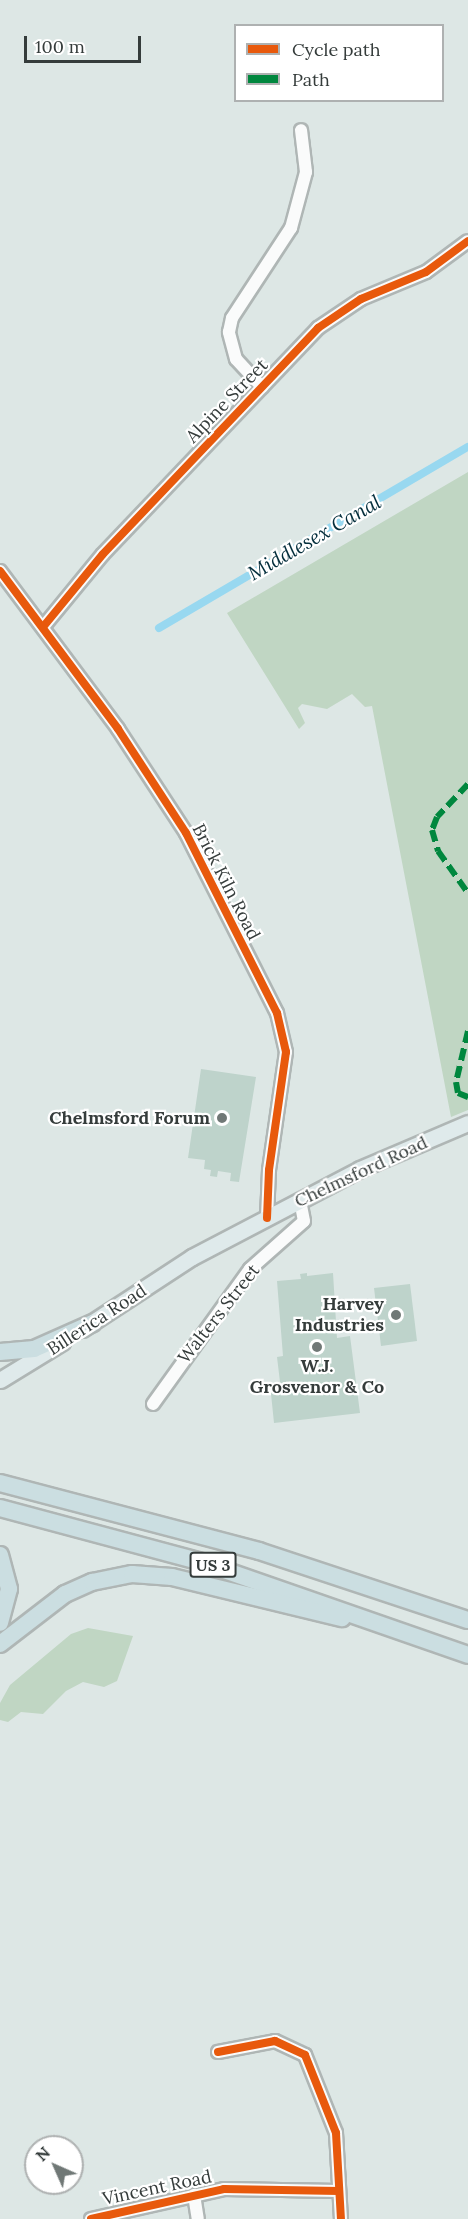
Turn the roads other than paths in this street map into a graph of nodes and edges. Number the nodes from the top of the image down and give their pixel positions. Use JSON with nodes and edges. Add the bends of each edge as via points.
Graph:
{"nodes":[{"id":1,"x":301,"y":130,"type":"dead end"},
{"id":2,"x":468,"y":241,"type":"edge"},
{"id":3,"x":262,"y":387,"type":"junction"},
{"id":4,"x":0,"y":571,"type":"edge"},
{"id":5,"x":43,"y":627,"type":"junction"},
{"id":6,"x":468,"y":1123,"type":"edge"},
{"id":7,"x":300,"y":1200,"type":"junction"},
{"id":8,"x":267,"y":1218,"type":"junction"},
{"id":9,"x":192,"y":1257,"type":"joint"},
{"id":10,"x":93,"y":1323,"type":"junction"},
{"id":11,"x":0,"y":1352,"type":"edge"},
{"id":12,"x":0,"y":1380,"type":"edge"},
{"id":13,"x":153,"y":1404,"type":"dead end"},
{"id":14,"x":0,"y":1483,"type":"edge"},
{"id":15,"x":0,"y":1508,"type":"edge"},
{"id":16,"x":0,"y":1556,"type":"edge"},
{"id":17,"x":468,"y":1620,"type":"edge"},
{"id":18,"x":0,"y":1623,"type":"edge"},
{"id":19,"x":422,"y":1637,"type":"junction"},
{"id":20,"x":0,"y":1644,"type":"edge"},
{"id":21,"x":468,"y":1655,"type":"edge"},
{"id":22,"x":218,"y":2052,"type":"dead end"},
{"id":23,"x":339,"y":2191,"type":"junction"},
{"id":24,"x":194,"y":2195,"type":"junction"},
{"id":25,"x":91,"y":2219,"type":"edge"},
{"id":26,"x":198,"y":2219,"type":"edge"},
{"id":27,"x":341,"y":2219,"type":"edge"}],
"edges":[{"from":1,"to":3,"type":"street","via":[[306,172],[291,228],[232,318],[230,332],[236,359]]},
{"from":2,"to":3,"type":"street","name":"Alpine Street","via":[[426,272],[338,312]]},
{"from":3,"to":5,"type":"street","name":"Alpine Street","via":[[103,554]]},
{"from":4,"to":5,"type":"street","name":"Brick Kiln Road"},
{"from":5,"to":8,"type":"street","name":"Brick Kiln Road","via":[[186,833],[277,1012],[286,1052],[269,1170]]},
{"from":6,"to":7,"type":"main road","name":"Chelmsford Road"},
{"from":7,"to":8,"type":"main road","name":"Chelmsford Road"},
{"from":7,"to":13,"type":"street","name":"Walters Street","via":[[304,1221],[250,1269]]},
{"from":8,"to":9,"type":"main road","name":"Chelmsford Road"},
{"from":9,"to":10,"type":"main road","name":"Billerica Road"},
{"from":10,"to":11,"type":"highway","via":[[34,1349]]},
{"from":10,"to":12,"type":"main road","name":"Billerica Road"},
{"from":14,"to":17,"type":"highway","number":"US 3","via":[[259,1551]]},
{"from":15,"to":19,"type":"highway","number":"US 3","via":[[201,1562]]},
{"from":16,"to":18,"type":"highway","via":[[9,1589]]},
{"from":19,"to":20,"type":"highway","via":[[147,1574],[106,1578],[77,1588],[53,1601]]},
{"from":19,"to":21,"type":"highway","number":"US 3"},
{"from":22,"to":23,"type":"street","via":[[275,2041],[305,2055],[336,2133]]},
{"from":23,"to":24,"type":"street","name":"Vincent Road","via":[[232,2188]]},
{"from":23,"to":27,"type":"street"},
{"from":24,"to":25,"type":"street","name":"Vincent Road"},
{"from":24,"to":26,"type":"street"}]}
